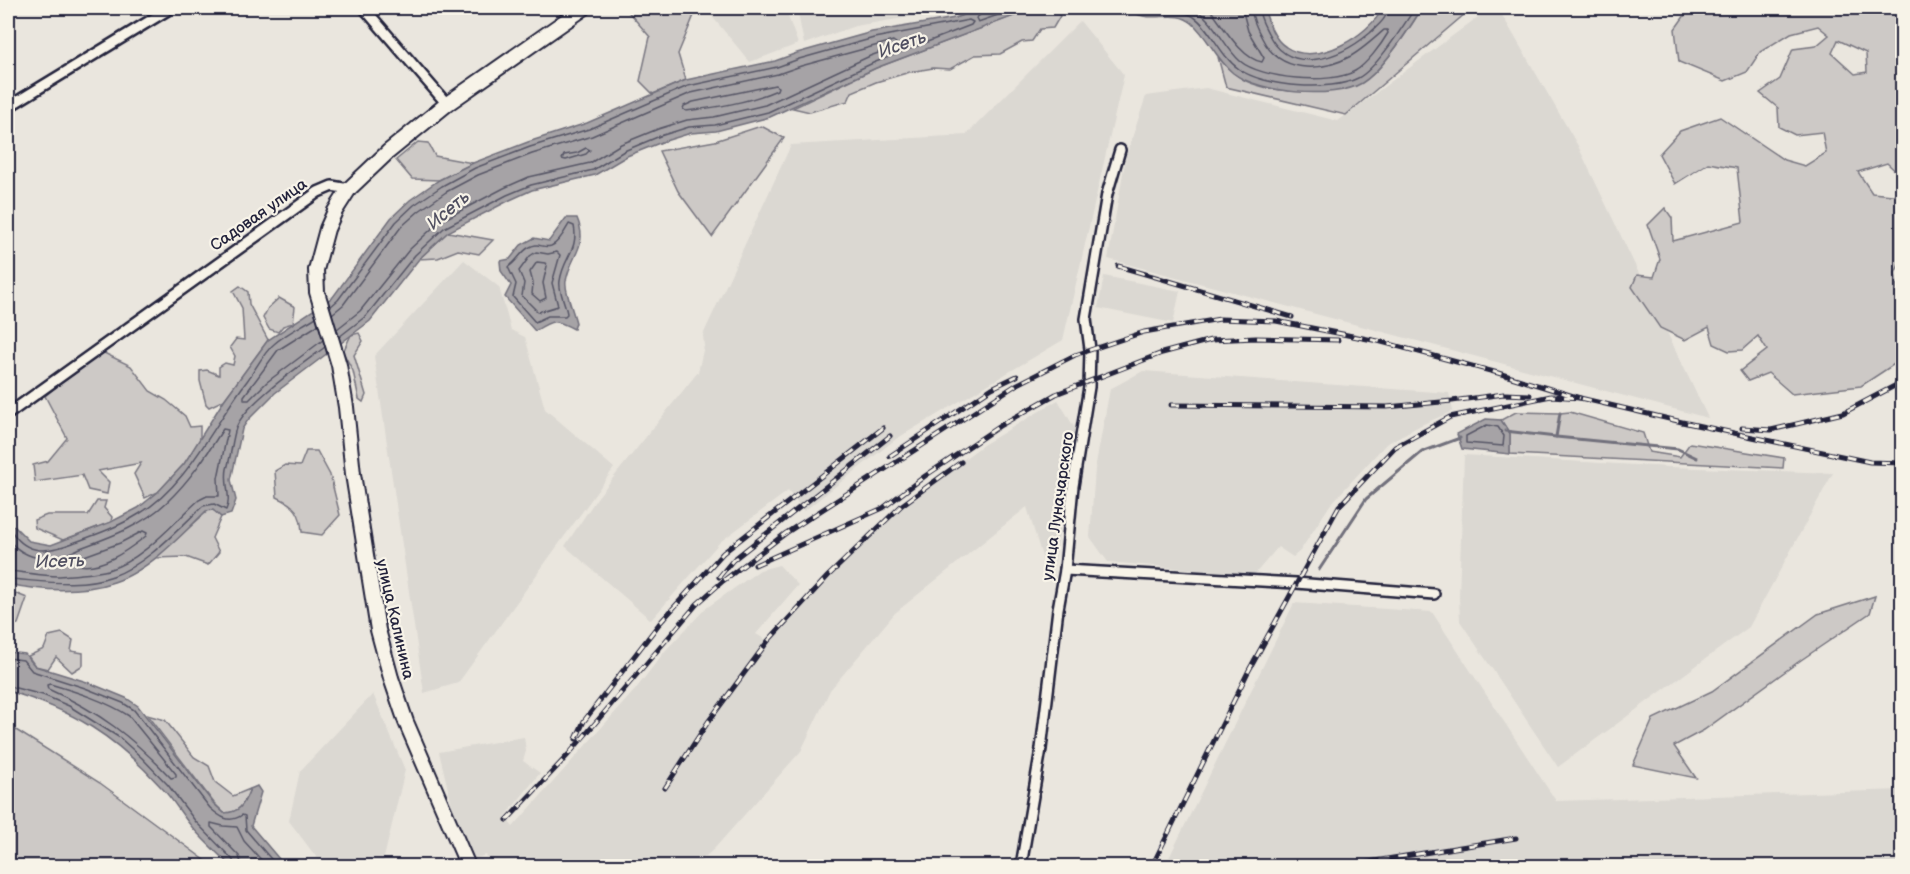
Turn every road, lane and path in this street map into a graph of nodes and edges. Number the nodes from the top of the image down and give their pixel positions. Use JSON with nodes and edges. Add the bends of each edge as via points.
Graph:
{"nodes":[{"id":1,"x":171,"y":8,"type":"edge"},
{"id":2,"x":364,"y":8,"type":"edge"},
{"id":3,"x":584,"y":8,"type":"edge"},
{"id":4,"x":447,"y":104,"type":"junction"},
{"id":5,"x":8,"y":107,"type":"edge"},
{"id":6,"x":1120,"y":150,"type":"dead end"},
{"id":7,"x":349,"y":189,"type":"junction"},
{"id":8,"x":8,"y":414,"type":"edge"},
{"id":9,"x":1065,"y":570,"type":"junction"},
{"id":10,"x":1434,"y":594,"type":"dead end"},
{"id":11,"x":468,"y":867,"type":"edge"},
{"id":12,"x":1022,"y":867,"type":"edge"}],
"edges":[{"from":1,"to":5,"type":"street"},
{"from":2,"to":4,"type":"street"},
{"from":3,"to":4,"type":"main road"},
{"from":4,"to":7,"type":"main road"},
{"from":6,"to":9,"type":"street","name":"улица Луначарского","via":[[1107,194],[1086,319],[1089,387]]},
{"from":7,"to":8,"type":"street","name":"Садовая улица","via":[[332,186],[318,192]]},
{"from":7,"to":11,"type":"main road","name":"улица Калинина","via":[[335,211],[320,252],[317,292],[339,365],[378,630],[406,722]]},
{"from":9,"to":10,"type":"street"},
{"from":9,"to":12,"type":"street","name":"улица Луначарского"}]}
